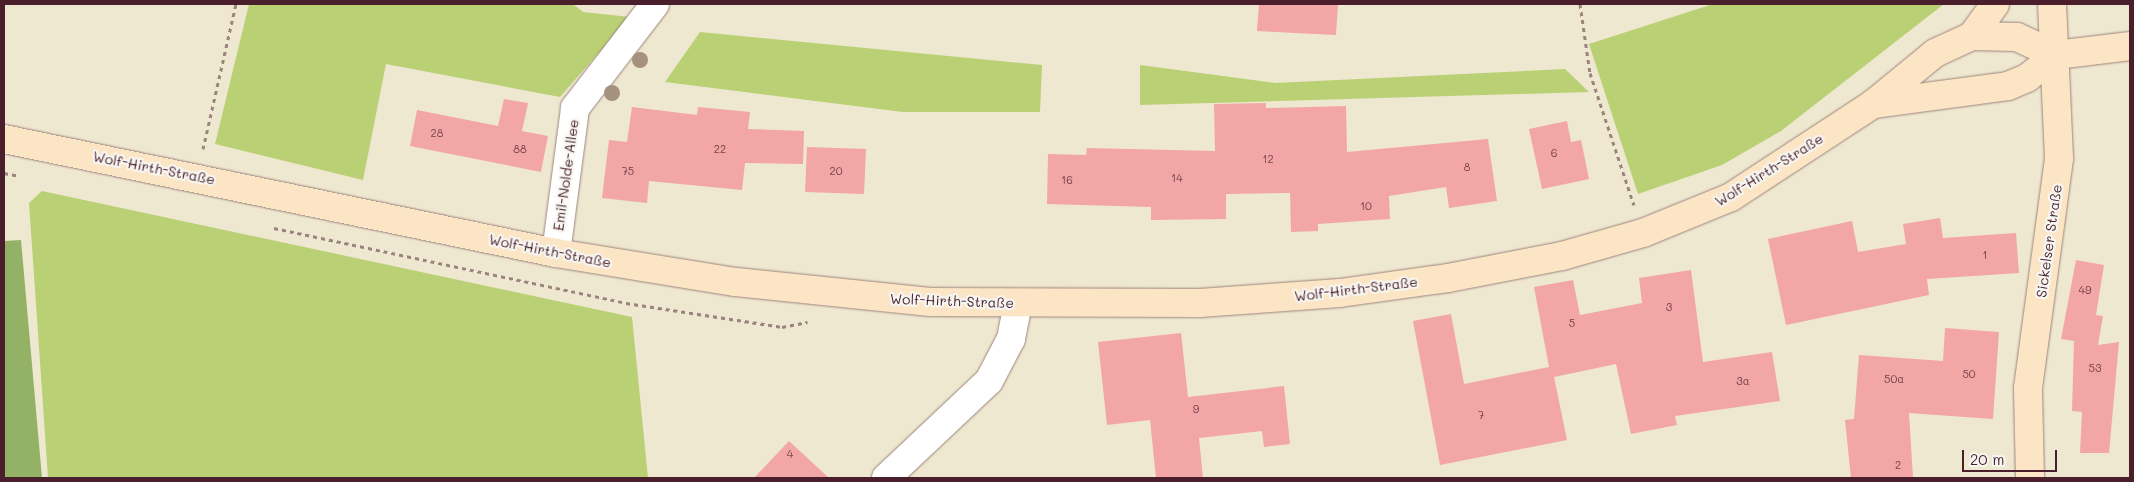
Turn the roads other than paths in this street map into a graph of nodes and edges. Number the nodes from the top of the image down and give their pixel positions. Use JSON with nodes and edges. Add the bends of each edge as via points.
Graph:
{"nodes":[{"id":1,"x":654,"y":4,"type":"edge"},
{"id":2,"x":1995,"y":4,"type":"edge"},
{"id":3,"x":2052,"y":4,"type":"edge"},
{"id":4,"x":1972,"y":36,"type":"junction"},
{"id":5,"x":2130,"y":46,"type":"edge"},
{"id":6,"x":2056,"y":55,"type":"junction"},
{"id":7,"x":1873,"y":104,"type":"junction"},
{"id":8,"x":4,"y":139,"type":"edge"},
{"id":9,"x":556,"y":253,"type":"junction"},
{"id":10,"x":1018,"y":304,"type":"junction"},
{"id":11,"x":886,"y":478,"type":"edge"},
{"id":12,"x":2030,"y":478,"type":"edge"}],
"edges":[{"from":1,"to":9,"type":"street","name":"Emil-Nolde-Allee","via":[[574,108]]},
{"from":2,"to":4,"type":"street"},
{"from":3,"to":6,"type":"street","name":"Sickelser Straße"},
{"from":4,"to":6,"type":"street","name":"Wolf-Hirth-Straße","via":[[2017,37]]},
{"from":4,"to":7,"type":"street","name":"Wolf-Hirth-Straße","via":[[1917,65]]},
{"from":5,"to":6,"type":"street"},
{"from":6,"to":7,"type":"street","name":"Wolf-Hirth-Straße","via":[[2026,78],[2008,86]]},
{"from":6,"to":12,"type":"street","name":"Sickelser Straße","via":[[2060,158],[2028,388]]},
{"from":7,"to":10,"type":"street","name":"Wolf-Hirth-Straße","via":[[1731,197],[1643,233],[1562,256],[1353,291],[1200,303]]},
{"from":8,"to":9,"type":"street","name":"Wolf-Hirth-Straße","via":[[198,176]]},
{"from":9,"to":10,"type":"street","name":"Wolf-Hirth-Straße","via":[[842,295]]},
{"from":10,"to":11,"type":"street","via":[[1011,339],[989,380]]}]}
